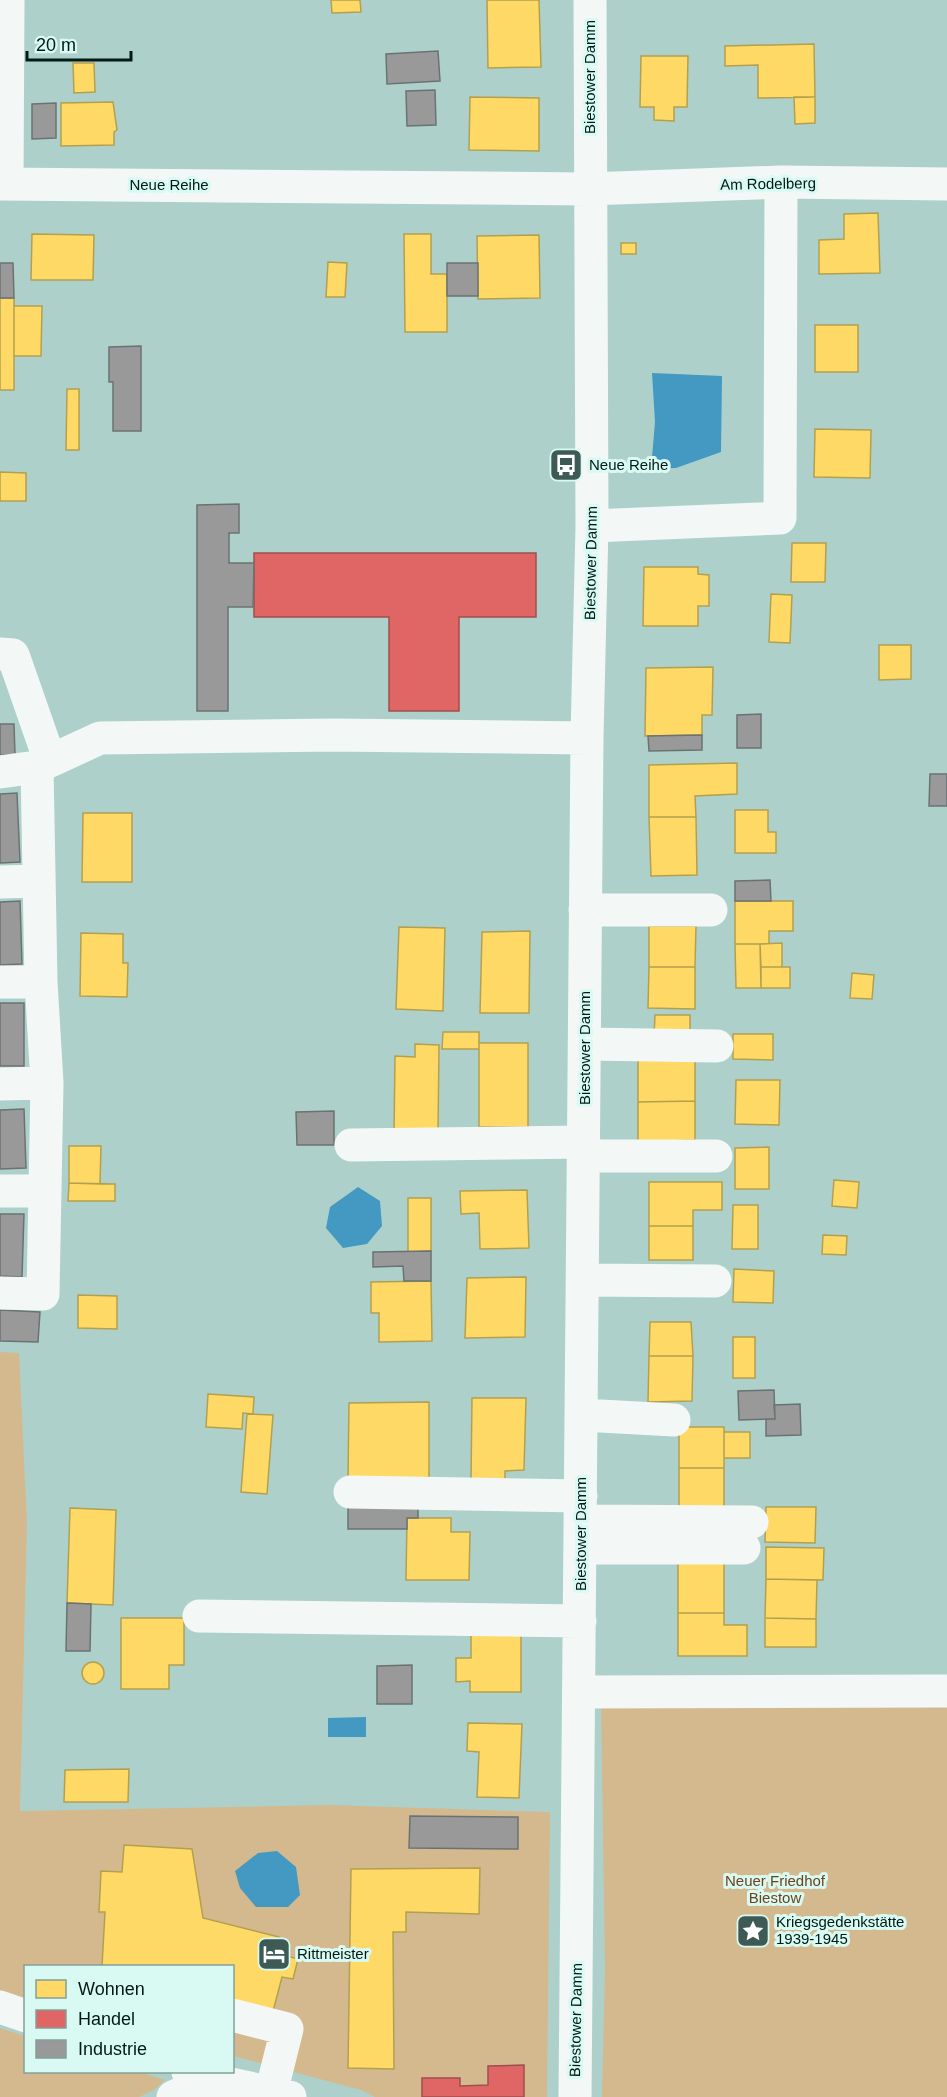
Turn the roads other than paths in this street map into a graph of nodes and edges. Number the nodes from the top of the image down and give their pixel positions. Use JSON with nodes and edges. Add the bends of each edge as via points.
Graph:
{"nodes":[{"id":1,"x":8,"y":0,"type":"edge"},
{"id":2,"x":590,"y":0,"type":"edge"},
{"id":3,"x":782,"y":182,"type":"junction"},
{"id":4,"x":3,"y":184,"type":"edge"},
{"id":5,"x":947,"y":184,"type":"edge"},
{"id":6,"x":589,"y":189,"type":"junction"},
{"id":7,"x":592,"y":526,"type":"junction"},
{"id":8,"x":0,"y":654,"type":"edge"},
{"id":9,"x":587,"y":738,"type":"junction"},
{"id":10,"x":43,"y":764,"type":"junction"},
{"id":11,"x":0,"y":772,"type":"edge"},
{"id":12,"x":39,"y":881,"type":"junction"},
{"id":13,"x":0,"y":882,"type":"edge"},
{"id":14,"x":585,"y":910,"type":"junction"},
{"id":15,"x":711,"y":910,"type":"dead end"},
{"id":16,"x":0,"y":982,"type":"edge"},
{"id":17,"x":41,"y":982,"type":"junction"},
{"id":18,"x":585,"y":1044,"type":"junction"},
{"id":19,"x":717,"y":1046,"type":"dead end"},
{"id":20,"x":46,"y":1083,"type":"junction"},
{"id":21,"x":0,"y":1084,"type":"edge"},
{"id":22,"x":351,"y":1145,"type":"dead end"},
{"id":23,"x":584,"y":1158,"type":"junction"},
{"id":24,"x":716,"y":1165,"type":"dead end"},
{"id":25,"x":0,"y":1191,"type":"edge"},
{"id":26,"x":44,"y":1191,"type":"junction"},
{"id":27,"x":583,"y":1280,"type":"junction"},
{"id":28,"x":714,"y":1281,"type":"dead end"},
{"id":29,"x":0,"y":1293,"type":"edge"},
{"id":30,"x":582,"y":1416,"type":"junction"},
{"id":31,"x":674,"y":1420,"type":"dead end"},
{"id":32,"x":350,"y":1491,"type":"dead end"},
{"id":33,"x":430,"y":1510,"type":"dead end"},
{"id":34,"x":581,"y":1519,"type":"junction"},
{"id":35,"x":748,"y":1535,"type":"dead end"},
{"id":36,"x":199,"y":1616,"type":"dead end"},
{"id":37,"x":580,"y":1621,"type":"junction"},
{"id":38,"x":947,"y":1691,"type":"edge"},
{"id":39,"x":579,"y":1692,"type":"junction"},
{"id":40,"x":0,"y":2007,"type":"edge"},
{"id":41,"x":24,"y":2015,"type":"edge"},
{"id":42,"x":234,"y":2016,"type":"edge"},
{"id":43,"x":200,"y":2076,"type":"edge"},
{"id":44,"x":281,"y":2095,"type":"edge"},
{"id":45,"x":173,"y":2097,"type":"edge"},
{"id":46,"x":575,"y":2097,"type":"edge"}],
"edges":[{"from":1,"to":4,"type":"street"},
{"from":2,"to":6,"type":"street","name":"Biestower Damm"},
{"from":3,"to":5,"type":"street","name":"Am Rodelberg"},
{"from":3,"to":6,"type":"street","name":"Am Rodelberg"},
{"from":3,"to":7,"type":"street","via":[[780,518]]},
{"from":4,"to":6,"type":"street","name":"Neue Reihe"},
{"from":6,"to":7,"type":"street","name":"Biestower Damm"},
{"from":7,"to":9,"type":"street","name":"Biestower Damm"},
{"from":8,"to":10,"type":"street","via":[[13,655]]},
{"from":9,"to":10,"type":"street","via":[[100,738]]},
{"from":9,"to":14,"type":"street","name":"Biestower Damm"},
{"from":10,"to":11,"type":"street"},
{"from":10,"to":12,"type":"street"},
{"from":12,"to":13,"type":"street"},
{"from":12,"to":17,"type":"street"},
{"from":14,"to":15,"type":"street"},
{"from":14,"to":18,"type":"street","name":"Biestower Damm"},
{"from":16,"to":17,"type":"street"},
{"from":17,"to":20,"type":"street"},
{"from":18,"to":19,"type":"street"},
{"from":18,"to":23,"type":"street","name":"Biestower Damm"},
{"from":20,"to":21,"type":"street"},
{"from":20,"to":26,"type":"street"},
{"from":22,"to":23,"type":"street"},
{"from":23,"to":24,"type":"street"},
{"from":23,"to":27,"type":"street","name":"Biestower Damm"},
{"from":25,"to":26,"type":"street"},
{"from":26,"to":29,"type":"street","via":[[43,1294]]},
{"from":27,"to":28,"type":"street"},
{"from":27,"to":30,"type":"street","name":"Biestower Damm"},
{"from":30,"to":31,"type":"street"},
{"from":30,"to":34,"type":"street","name":"Biestower Damm"},
{"from":32,"to":34,"type":"street"},
{"from":33,"to":34,"type":"street"},
{"from":34,"to":35,"type":"street"},
{"from":34,"to":37,"type":"street","name":"Biestower Damm"},
{"from":36,"to":37,"type":"street"},
{"from":37,"to":39,"type":"street","name":"Biestower Damm"},
{"from":38,"to":39,"type":"street"},
{"from":39,"to":46,"type":"street","name":"Biestower Damm"},
{"from":40,"to":41,"type":"street"},
{"from":42,"to":44,"type":"street","via":[[287,2029]]},
{"from":43,"to":44,"type":"street"},
{"from":43,"to":45,"type":"street"}]}
